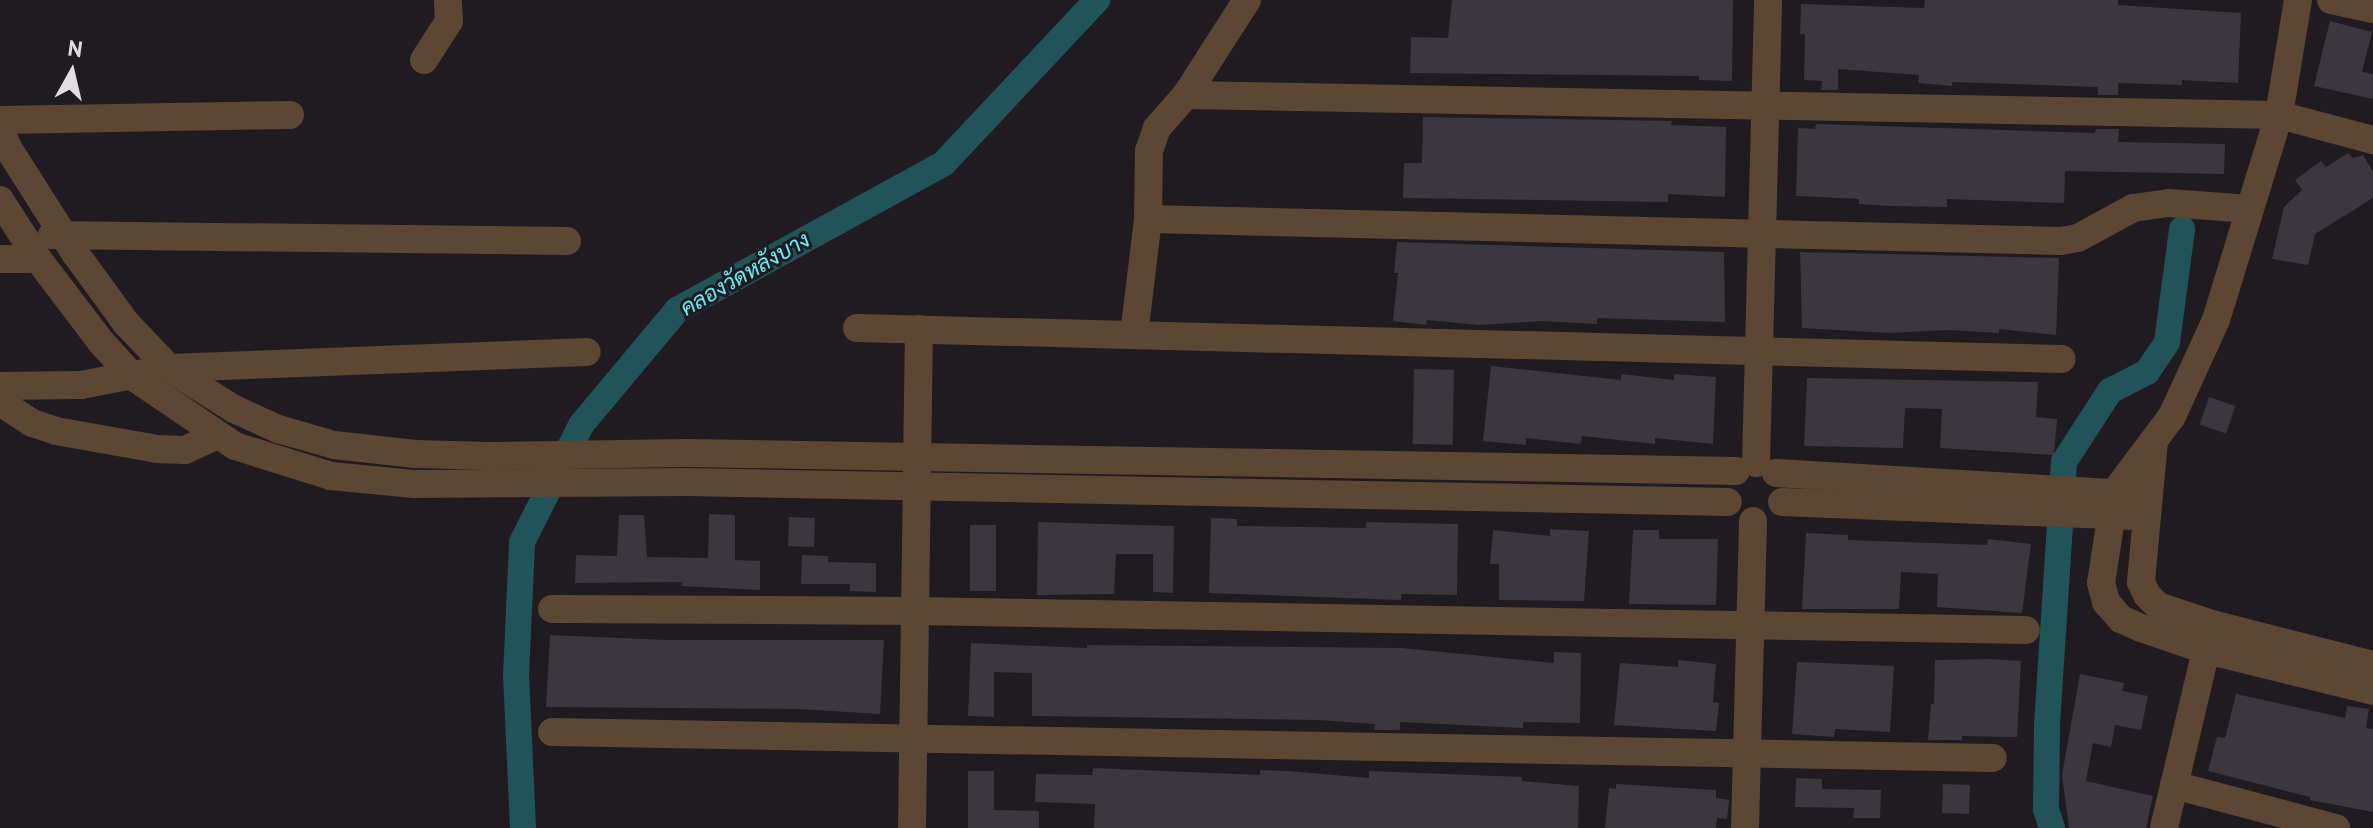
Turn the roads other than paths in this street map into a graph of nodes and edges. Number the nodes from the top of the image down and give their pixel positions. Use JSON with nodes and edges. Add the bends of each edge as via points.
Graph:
{"nodes":[{"id":1,"x":448,"y":0,"type":"edge"},
{"id":2,"x":1247,"y":0,"type":"edge"},
{"id":3,"x":1768,"y":0,"type":"edge"},
{"id":4,"x":2298,"y":0,"type":"edge"},
{"id":5,"x":2331,"y":0,"type":"edge"},
{"id":6,"x":2373,"y":9,"type":"edge"},
{"id":7,"x":424,"y":60,"type":"dead end"},
{"id":8,"x":1186,"y":95,"type":"junction"},
{"id":9,"x":1765,"y":106,"type":"junction"},
{"id":10,"x":290,"y":115,"type":"dead end"},
{"id":11,"x":2279,"y":115,"type":"junction"},
{"id":12,"x":0,"y":120,"type":"edge"},
{"id":13,"x":0,"y":129,"type":"edge"},
{"id":14,"x":2373,"y":140,"type":"edge"},
{"id":15,"x":0,"y":200,"type":"edge"},
{"id":16,"x":2250,"y":209,"type":"junction"},
{"id":17,"x":1148,"y":219,"type":"junction"},
{"id":18,"x":1762,"y":232,"type":"junction"},
{"id":19,"x":64,"y":234,"type":"junction"},
{"id":20,"x":567,"y":241,"type":"dead end"},
{"id":21,"x":30,"y":248,"type":"junction"},
{"id":22,"x":0,"y":259,"type":"edge"},
{"id":23,"x":857,"y":328,"type":"dead end"},
{"id":24,"x":919,"y":329,"type":"junction"},
{"id":25,"x":1134,"y":335,"type":"junction"},
{"id":26,"x":587,"y":352,"type":"dead end"},
{"id":27,"x":1758,"y":353,"type":"junction"},
{"id":28,"x":2062,"y":359,"type":"dead end"},
{"id":29,"x":169,"y":368,"type":"junction"},
{"id":30,"x":132,"y":376,"type":"junction"},
{"id":31,"x":0,"y":386,"type":"edge"},
{"id":32,"x":0,"y":402,"type":"edge"},
{"id":33,"x":217,"y":435,"type":"junction"},
{"id":34,"x":2154,"y":441,"type":"junction"},
{"id":35,"x":416,"y":454,"type":"junction"},
{"id":36,"x":722,"y":454,"type":"junction"},
{"id":37,"x":917,"y":457,"type":"junction"},
{"id":38,"x":1325,"y":464,"type":"junction"},
{"id":39,"x":490,"y":469,"type":"junction"},
{"id":40,"x":1756,"y":469,"type":"junction"},
{"id":41,"x":724,"y":483,"type":"junction"},
{"id":42,"x":414,"y":484,"type":"junction"},
{"id":43,"x":917,"y":486,"type":"junction"},
{"id":44,"x":1328,"y":494,"type":"junction"},
{"id":45,"x":2033,"y":498,"type":"junction"},
{"id":46,"x":1728,"y":502,"type":"junction"},
{"id":47,"x":1782,"y":502,"type":"junction"},
{"id":48,"x":2113,"y":503,"type":"junction"},
{"id":49,"x":2150,"y":507,"type":"junction"},
{"id":50,"x":1753,"y":521,"type":"junction"},
{"id":51,"x":552,"y":609,"type":"dead end"},
{"id":52,"x":915,"y":611,"type":"junction"},
{"id":53,"x":1750,"y":627,"type":"junction"},
{"id":54,"x":2026,"y":630,"type":"dead end"},
{"id":55,"x":2209,"y":637,"type":"junction"},
{"id":56,"x":2373,"y":665,"type":"edge"},
{"id":57,"x":2373,"y":691,"type":"edge"},
{"id":58,"x":552,"y":732,"type":"dead end"},
{"id":59,"x":914,"y":739,"type":"junction"},
{"id":60,"x":1747,"y":753,"type":"junction"},
{"id":61,"x":1993,"y":758,"type":"dead end"},
{"id":62,"x":2174,"y":785,"type":"junction"},
{"id":63,"x":912,"y":828,"type":"edge"},
{"id":64,"x":1745,"y":828,"type":"edge"},
{"id":65,"x":2164,"y":828,"type":"edge"},
{"id":66,"x":2336,"y":828,"type":"edge"}],
"edges":[{"from":1,"to":7,"type":"street","via":[[449,21]]},
{"from":2,"to":8,"type":"street"},
{"from":3,"to":9,"type":"street"},
{"from":4,"to":11,"type":"street"},
{"from":5,"to":6,"type":"street"},
{"from":8,"to":9,"type":"street"},
{"from":8,"to":17,"type":"street","via":[[1157,128],[1149,151]]},
{"from":9,"to":11,"type":"street"},
{"from":9,"to":18,"type":"street"},
{"from":10,"to":12,"type":"street"},
{"from":11,"to":14,"type":"street"},
{"from":11,"to":16,"type":"street"},
{"from":13,"to":19,"type":"street"},
{"from":15,"to":21,"type":"street"},
{"from":16,"to":18,"type":"street","via":[[2169,203],[2133,208],[2078,238],[2061,241]]},
{"from":16,"to":34,"type":"street","via":[[2216,320],[2172,416]]},
{"from":17,"to":18,"type":"street"},
{"from":17,"to":25,"type":"street"},
{"from":18,"to":27,"type":"street"},
{"from":19,"to":20,"type":"street"},
{"from":19,"to":21,"type":"street"},
{"from":19,"to":29,"type":"street","via":[[126,323]]},
{"from":21,"to":22,"type":"street"},
{"from":21,"to":30,"type":"street"},
{"from":23,"to":24,"type":"street"},
{"from":24,"to":25,"type":"street"},
{"from":24,"to":37,"type":"street"},
{"from":25,"to":27,"type":"street"},
{"from":26,"to":29,"type":"street"},
{"from":27,"to":28,"type":"street"},
{"from":27,"to":40,"type":"street"},
{"from":29,"to":30,"type":"street"},
{"from":29,"to":35,"type":"street","via":[[234,409],[278,429],[334,445]]},
{"from":30,"to":31,"type":"street","via":[[81,385]]},
{"from":30,"to":33,"type":"street"},
{"from":32,"to":33,"type":"street","via":[[56,431],[157,449],[185,450]]},
{"from":33,"to":42,"type":"street","via":[[278,462],[331,476]]},
{"from":34,"to":48,"type":"street"},
{"from":34,"to":49,"type":"street"},
{"from":35,"to":39,"type":"street"},
{"from":35,"to":42,"type":"street"},
{"from":36,"to":37,"type":"street"},
{"from":36,"to":39,"type":"street"},
{"from":36,"to":41,"type":"street"},
{"from":37,"to":38,"type":"street"},
{"from":37,"to":43,"type":"street"},
{"from":38,"to":40,"type":"street"},
{"from":38,"to":44,"type":"street"},
{"from":39,"to":41,"type":"street"},
{"from":39,"to":42,"type":"street"},
{"from":40,"to":45,"type":"street"},
{"from":40,"to":46,"type":"street","via":[[1727,485]]},
{"from":40,"to":47,"type":"street","via":[[1783,487]]},
{"from":41,"to":43,"type":"street"},
{"from":43,"to":44,"type":"street"},
{"from":43,"to":52,"type":"street"},
{"from":44,"to":46,"type":"street"},
{"from":45,"to":47,"type":"street"},
{"from":45,"to":48,"type":"street"},
{"from":46,"to":50,"type":"street","via":[[1738,515]]},
{"from":47,"to":50,"type":"street","via":[[1771,516]]},
{"from":48,"to":49,"type":"street"},
{"from":48,"to":55,"type":"street","via":[[2101,583],[2106,602],[2121,619],[2141,628]]},
{"from":49,"to":55,"type":"street","via":[[2141,582],[2158,606]]},
{"from":50,"to":53,"type":"street"},
{"from":51,"to":52,"type":"street"},
{"from":52,"to":53,"type":"street"},
{"from":52,"to":59,"type":"street"},
{"from":53,"to":54,"type":"street"},
{"from":53,"to":60,"type":"street"},
{"from":55,"to":56,"type":"street"},
{"from":55,"to":57,"type":"street"},
{"from":55,"to":62,"type":"street"},
{"from":58,"to":59,"type":"street"},
{"from":59,"to":60,"type":"street"},
{"from":59,"to":63,"type":"street"},
{"from":60,"to":61,"type":"street"},
{"from":60,"to":64,"type":"street"},
{"from":62,"to":65,"type":"street"},
{"from":62,"to":66,"type":"street"}]}
